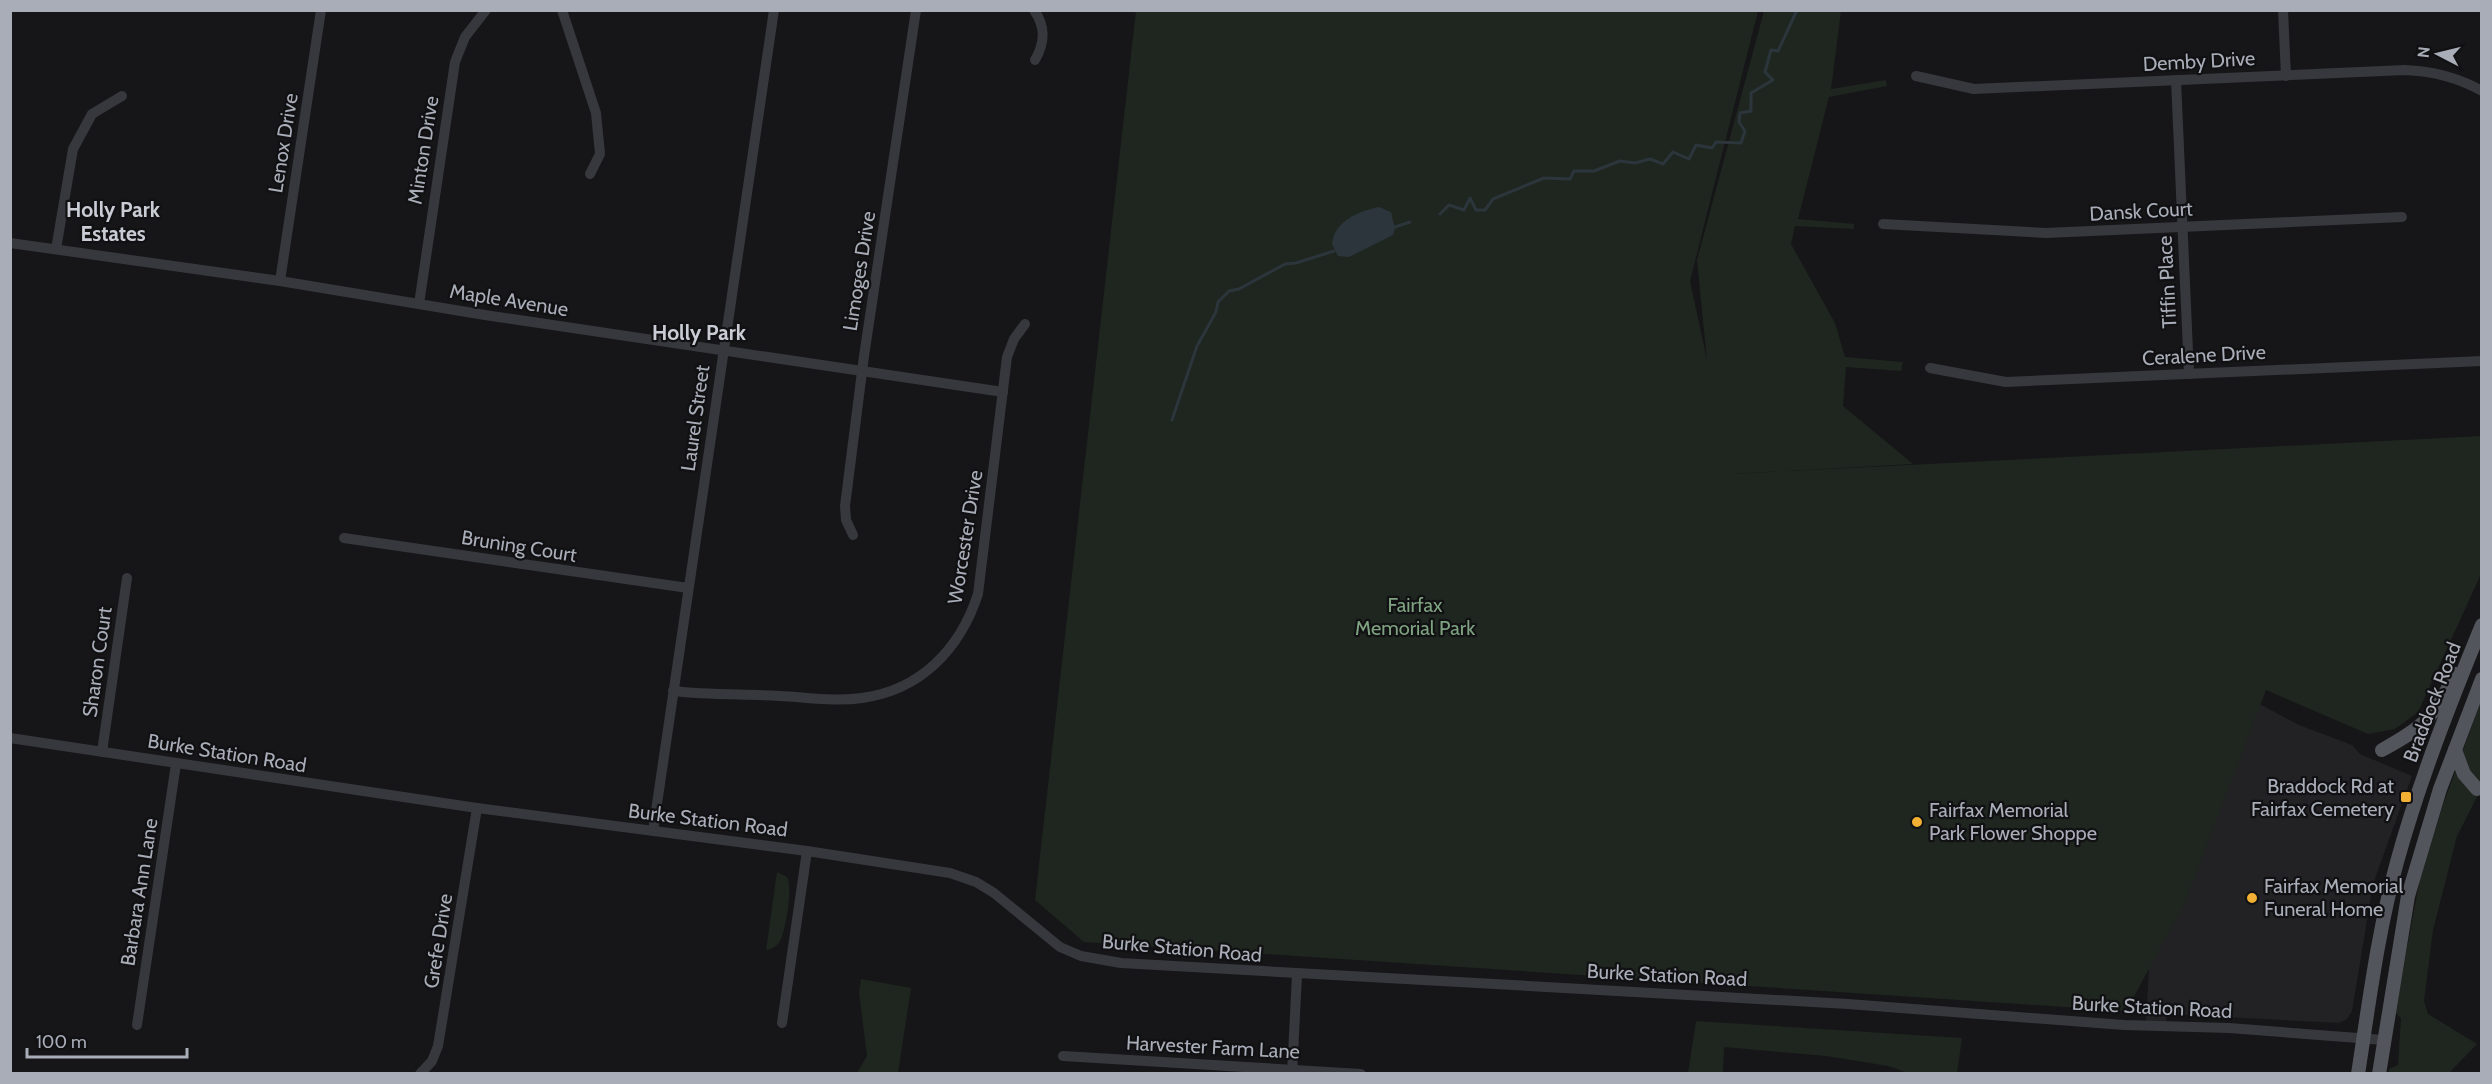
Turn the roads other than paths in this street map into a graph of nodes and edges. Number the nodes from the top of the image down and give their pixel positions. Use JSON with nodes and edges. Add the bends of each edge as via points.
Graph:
{"nodes":[{"id":1,"x":321,"y":10,"type":"edge"},
{"id":2,"x":486,"y":10,"type":"edge"},
{"id":3,"x":562,"y":10,"type":"edge"},
{"id":4,"x":774,"y":10,"type":"edge"},
{"id":5,"x":916,"y":10,"type":"edge"},
{"id":6,"x":1035,"y":10,"type":"edge"},
{"id":7,"x":2283,"y":10,"type":"edge"},
{"id":8,"x":1035,"y":60,"type":"dead end"},
{"id":9,"x":1916,"y":76,"type":"dead end"},
{"id":10,"x":2286,"y":76,"type":"junction"},
{"id":11,"x":2176,"y":80,"type":"junction"},
{"id":12,"x":2481,"y":91,"type":"edge"},
{"id":13,"x":122,"y":96,"type":"dead end"},
{"id":14,"x":590,"y":174,"type":"dead end"},
{"id":15,"x":2402,"y":217,"type":"dead end"},
{"id":16,"x":1883,"y":224,"type":"dead end"},
{"id":17,"x":2183,"y":227,"type":"junction"},
{"id":18,"x":10,"y":243,"type":"edge"},
{"id":19,"x":56,"y":249,"type":"junction"},
{"id":20,"x":280,"y":281,"type":"junction"},
{"id":21,"x":419,"y":303,"type":"junction"},
{"id":22,"x":1025,"y":324,"type":"dead end"},
{"id":23,"x":723,"y":351,"type":"junction"},
{"id":24,"x":2481,"y":361,"type":"edge"},
{"id":25,"x":1930,"y":368,"type":"dead end"},
{"id":26,"x":863,"y":371,"type":"junction"},
{"id":27,"x":2189,"y":374,"type":"junction"},
{"id":28,"x":1003,"y":393,"type":"junction"},
{"id":29,"x":853,"y":536,"type":"dead end"},
{"id":30,"x":344,"y":538,"type":"dead end"},
{"id":31,"x":127,"y":578,"type":"dead end"},
{"id":32,"x":688,"y":588,"type":"junction"},
{"id":33,"x":2480,"y":629,"type":"edge"},
{"id":34,"x":2481,"y":679,"type":"edge"},
{"id":35,"x":677,"y":691,"type":"junction"},
{"id":36,"x":10,"y":738,"type":"edge"},
{"id":37,"x":2382,"y":750,"type":"dead end"},
{"id":38,"x":2455,"y":750,"type":"junction"},
{"id":39,"x":102,"y":752,"type":"junction"},
{"id":40,"x":176,"y":764,"type":"junction"},
{"id":41,"x":2477,"y":789,"type":"dead end"},
{"id":42,"x":477,"y":808,"type":"junction"},
{"id":43,"x":653,"y":831,"type":"junction"},
{"id":44,"x":807,"y":851,"type":"junction"},
{"id":45,"x":1297,"y":975,"type":"junction"},
{"id":46,"x":782,"y":1023,"type":"dead end"},
{"id":47,"x":137,"y":1025,"type":"dead end"},
{"id":48,"x":2364,"y":1038,"type":"junction"},
{"id":49,"x":2384,"y":1041,"type":"junction"},
{"id":50,"x":1063,"y":1056,"type":"dead end"},
{"id":51,"x":1293,"y":1071,"type":"edge"},
{"id":52,"x":420,"y":1074,"type":"edge"},
{"id":53,"x":1361,"y":1074,"type":"edge"},
{"id":54,"x":2358,"y":1074,"type":"edge"},
{"id":55,"x":2379,"y":1074,"type":"edge"}],
"edges":[{"from":1,"to":20,"type":"street","name":"Lenox Drive"},
{"from":2,"to":21,"type":"street","name":"Minton Drive","via":[[465,37],[455,62]]},
{"from":3,"to":14,"type":"street","via":[[596,113],[600,154]]},
{"from":4,"to":23,"type":"street","name":"Laurel Street"},
{"from":5,"to":26,"type":"street","name":"Limoges Drive"},
{"from":6,"to":8,"type":"street","via":[[1043,31]]},
{"from":7,"to":10,"type":"street"},
{"from":9,"to":11,"type":"street","name":"Demby Drive","via":[[1974,89]]},
{"from":10,"to":11,"type":"street","name":"Demby Drive"},
{"from":10,"to":12,"type":"street","name":"Demby Drive","via":[[2422,71],[2461,81]]},
{"from":11,"to":17,"type":"street","name":"Tiffin Place"},
{"from":13,"to":19,"type":"street","via":[[92,114],[73,149]]},
{"from":15,"to":17,"type":"street","name":"Dansk Court"},
{"from":16,"to":17,"type":"street","name":"Dansk Court","via":[[2046,233]]},
{"from":17,"to":27,"type":"street","name":"Tiffin Place"},
{"from":18,"to":19,"type":"street","name":"Maple Avenue"},
{"from":19,"to":20,"type":"street","name":"Maple Avenue"},
{"from":20,"to":21,"type":"street","name":"Maple Avenue"},
{"from":21,"to":23,"type":"street","name":"Maple Avenue"},
{"from":22,"to":28,"type":"street","name":"Worcester Drive","via":[[1007,357]]},
{"from":23,"to":26,"type":"street","name":"Maple Avenue"},
{"from":23,"to":32,"type":"street","name":"Laurel Street"},
{"from":24,"to":27,"type":"street","name":"Ceralene Drive"},
{"from":25,"to":27,"type":"street","name":"Ceralene Drive","via":[[2006,382]]},
{"from":26,"to":28,"type":"street","name":"Maple Avenue"},
{"from":26,"to":29,"type":"street","name":"Limoges Drive","via":[[845,506]]},
{"from":28,"to":35,"type":"street","name":"Worcester Drive","via":[[978,594],[968,623],[937,664],[902,687],[862,698]]},
{"from":30,"to":32,"type":"street","name":"Bruning Court"},
{"from":31,"to":39,"type":"street","name":"Sharon Court"},
{"from":32,"to":35,"type":"street","name":"Laurel Street"},
{"from":33,"to":37,"type":"main road","via":[[2435,712],[2414,733]]},
{"from":33,"to":48,"type":"main road","name":"Braddock Road","via":[[2426,772],[2397,864]]},
{"from":34,"to":38,"type":"main road","name":"Braddock Road"},
{"from":35,"to":43,"type":"street","name":"Laurel Street"},
{"from":36,"to":39,"type":"street","name":"Burke Station Road"},
{"from":38,"to":41,"type":"main road","via":[[2464,774]]},
{"from":38,"to":49,"type":"main road","name":"Braddock Road","via":[[2408,896]]},
{"from":39,"to":40,"type":"street","name":"Burke Station Road"},
{"from":40,"to":42,"type":"street","name":"Burke Station Road"},
{"from":40,"to":47,"type":"street","name":"Barbara Ann Lane"},
{"from":42,"to":43,"type":"street","name":"Burke Station Road"},
{"from":42,"to":52,"type":"street","name":"Grefe Drive","via":[[438,1046],[432,1061]]},
{"from":43,"to":44,"type":"street","name":"Burke Station Road"},
{"from":44,"to":45,"type":"street","name":"Burke Station Road","via":[[958,875],[994,893],[1060,947],[1091,959]]},
{"from":44,"to":46,"type":"street"},
{"from":45,"to":48,"type":"street","name":"Burke Station Road","via":[[1578,988]]},
{"from":45,"to":51,"type":"street"},
{"from":48,"to":49,"type":"street","name":"Burke Station Road"},
{"from":48,"to":54,"type":"main road","name":"Braddock Road"},
{"from":49,"to":55,"type":"main road","name":"Braddock Road"},
{"from":50,"to":51,"type":"street","name":"Harvester Farm Lane"},
{"from":51,"to":53,"type":"street","name":"Harvester Farm Lane"}]}
